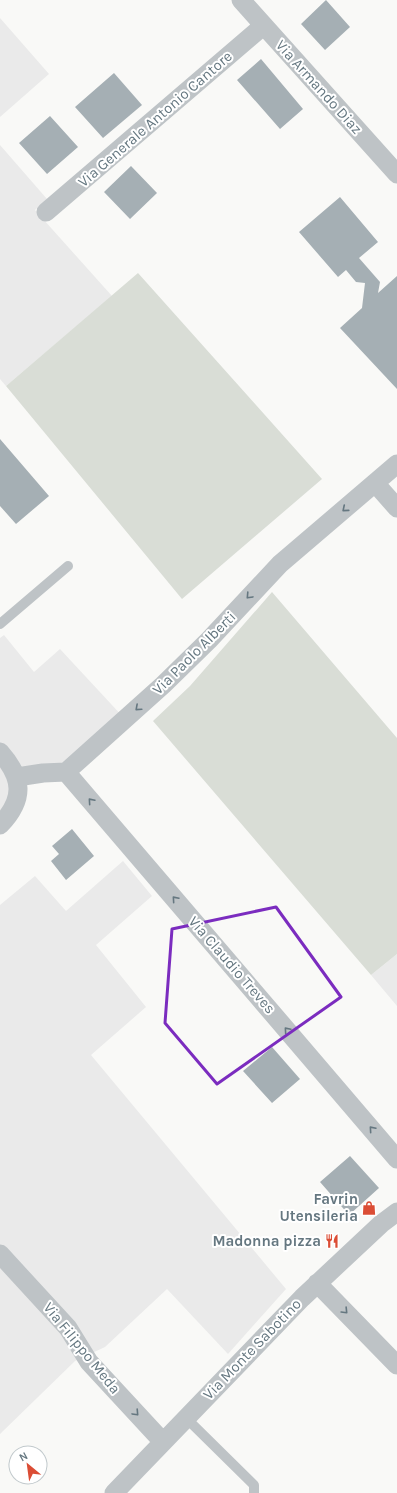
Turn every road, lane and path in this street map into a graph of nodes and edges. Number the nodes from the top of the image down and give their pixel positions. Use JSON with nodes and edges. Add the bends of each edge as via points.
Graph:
{"nodes":[{"id":1,"x":241,"y":0,"type":"edge"},
{"id":2,"x":263,"y":26,"type":"junction"},
{"id":3,"x":397,"y":174,"type":"edge"},
{"id":4,"x":46,"y":212,"type":"dead end"},
{"id":5,"x":397,"y":464,"type":"edge"},
{"id":6,"x":375,"y":483,"type":"junction"},
{"id":7,"x":397,"y":508,"type":"edge"},
{"id":8,"x":68,"y":566,"type":"dead end"},
{"id":9,"x":0,"y":624,"type":"edge"},
{"id":10,"x":0,"y":752,"type":"edge"},
{"id":11,"x":66,"y":772,"type":"junction"},
{"id":12,"x":17,"y":777,"type":"junction"},
{"id":13,"x":0,"y":825,"type":"edge"},
{"id":14,"x":397,"y":1159,"type":"edge"},
{"id":15,"x":397,"y":1212,"type":"edge"},
{"id":16,"x":0,"y":1254,"type":"edge"},
{"id":17,"x":318,"y":1283,"type":"junction"},
{"id":18,"x":397,"y":1365,"type":"edge"},
{"id":19,"x":186,"y":1418,"type":"junction"},
{"id":20,"x":164,"y":1442,"type":"junction"},
{"id":21,"x":114,"y":1493,"type":"edge"},
{"id":22,"x":254,"y":1493,"type":"edge"}],
"edges":[{"from":1,"to":2,"type":"street","name":"Via Armando Diaz"},
{"from":2,"to":3,"type":"street","name":"Via Armando Diaz"},
{"from":2,"to":4,"type":"street","name":"Via Generale Antonio Cantore"},
{"from":5,"to":6,"type":"street","name":"Via Paolo Alberti"},
{"from":6,"to":7,"type":"street"},
{"from":6,"to":11,"type":"street","name":"Via Paolo Alberti","one_way":true,"via":[[280,564],[164,685]]},
{"from":8,"to":9,"type":"lane"},
{"from":10,"to":12,"type":"street"},
{"from":11,"to":12,"type":"street"},
{"from":14,"to":11,"type":"street","name":"Via Claudio Treves","one_way":true},
{"from":12,"to":13,"type":"street","via":[[18,796],[14,809]]},
{"from":15,"to":17,"type":"street","name":"Via Monte Sabotino"},
{"from":16,"to":20,"type":"street","name":"Via Filippo Meda","one_way":true,"via":[[68,1328],[89,1362]]},
{"from":17,"to":18,"type":"street","one_way":true},
{"from":17,"to":19,"type":"street","name":"Via Monte Sabotino"},
{"from":19,"to":20,"type":"street","name":"Via Monte Sabotino"},
{"from":19,"to":22,"type":"lane","via":[[254,1485]]},
{"from":20,"to":21,"type":"street","name":"Via Monte Sabotino"}]}
